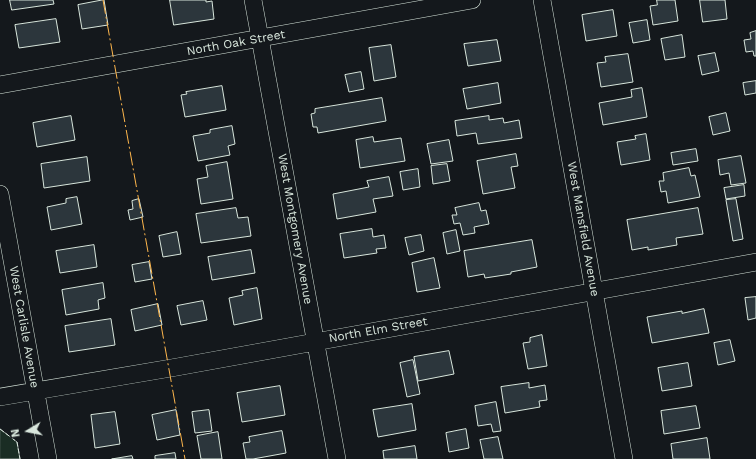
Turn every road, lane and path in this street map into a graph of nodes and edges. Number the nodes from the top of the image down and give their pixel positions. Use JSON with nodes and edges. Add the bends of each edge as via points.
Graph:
{"nodes":[{"id":1,"x":253,"y":0,"type":"edge"},
{"id":2,"x":472,"y":0,"type":"edge"},
{"id":3,"x":542,"y":0,"type":"edge"},
{"id":4,"x":260,"y":39,"type":"junction"},
{"id":5,"x":0,"y":85,"type":"edge"},
{"id":6,"x":0,"y":194,"type":"edge"},
{"id":7,"x":756,"y":262,"type":"edge"},
{"id":8,"x":595,"y":291,"type":"junction"},
{"id":9,"x":315,"y":342,"type":"junction"},
{"id":10,"x":36,"y":390,"type":"junction"},
{"id":11,"x":0,"y":397,"type":"edge"},
{"id":12,"x":48,"y":459,"type":"edge"},
{"id":13,"x":336,"y":459,"type":"edge"},
{"id":14,"x":624,"y":459,"type":"edge"}],
"edges":[{"from":1,"to":4,"type":"street","name":"West Montgomery Avenue"},
{"from":2,"to":4,"type":"street","name":"North Oak Street"},
{"from":3,"to":8,"type":"street","name":"West Mansfield Avenue"},
{"from":4,"to":5,"type":"street","name":"North Oak Street"},
{"from":4,"to":9,"type":"street","name":"West Montgomery Avenue"},
{"from":6,"to":10,"type":"street","name":"West Carlisle Avenue"},
{"from":7,"to":8,"type":"street","name":"North Elm Street"},
{"from":8,"to":9,"type":"street","name":"North Elm Street"},
{"from":8,"to":14,"type":"street","name":"West Mansfield Avenue"},
{"from":9,"to":10,"type":"street","name":"North Elm Street"},
{"from":9,"to":13,"type":"street","name":"West Montgomery Avenue"},
{"from":10,"to":11,"type":"street","name":"North Elm Street"},
{"from":10,"to":12,"type":"street","name":"West Carlisle Avenue"}]}
